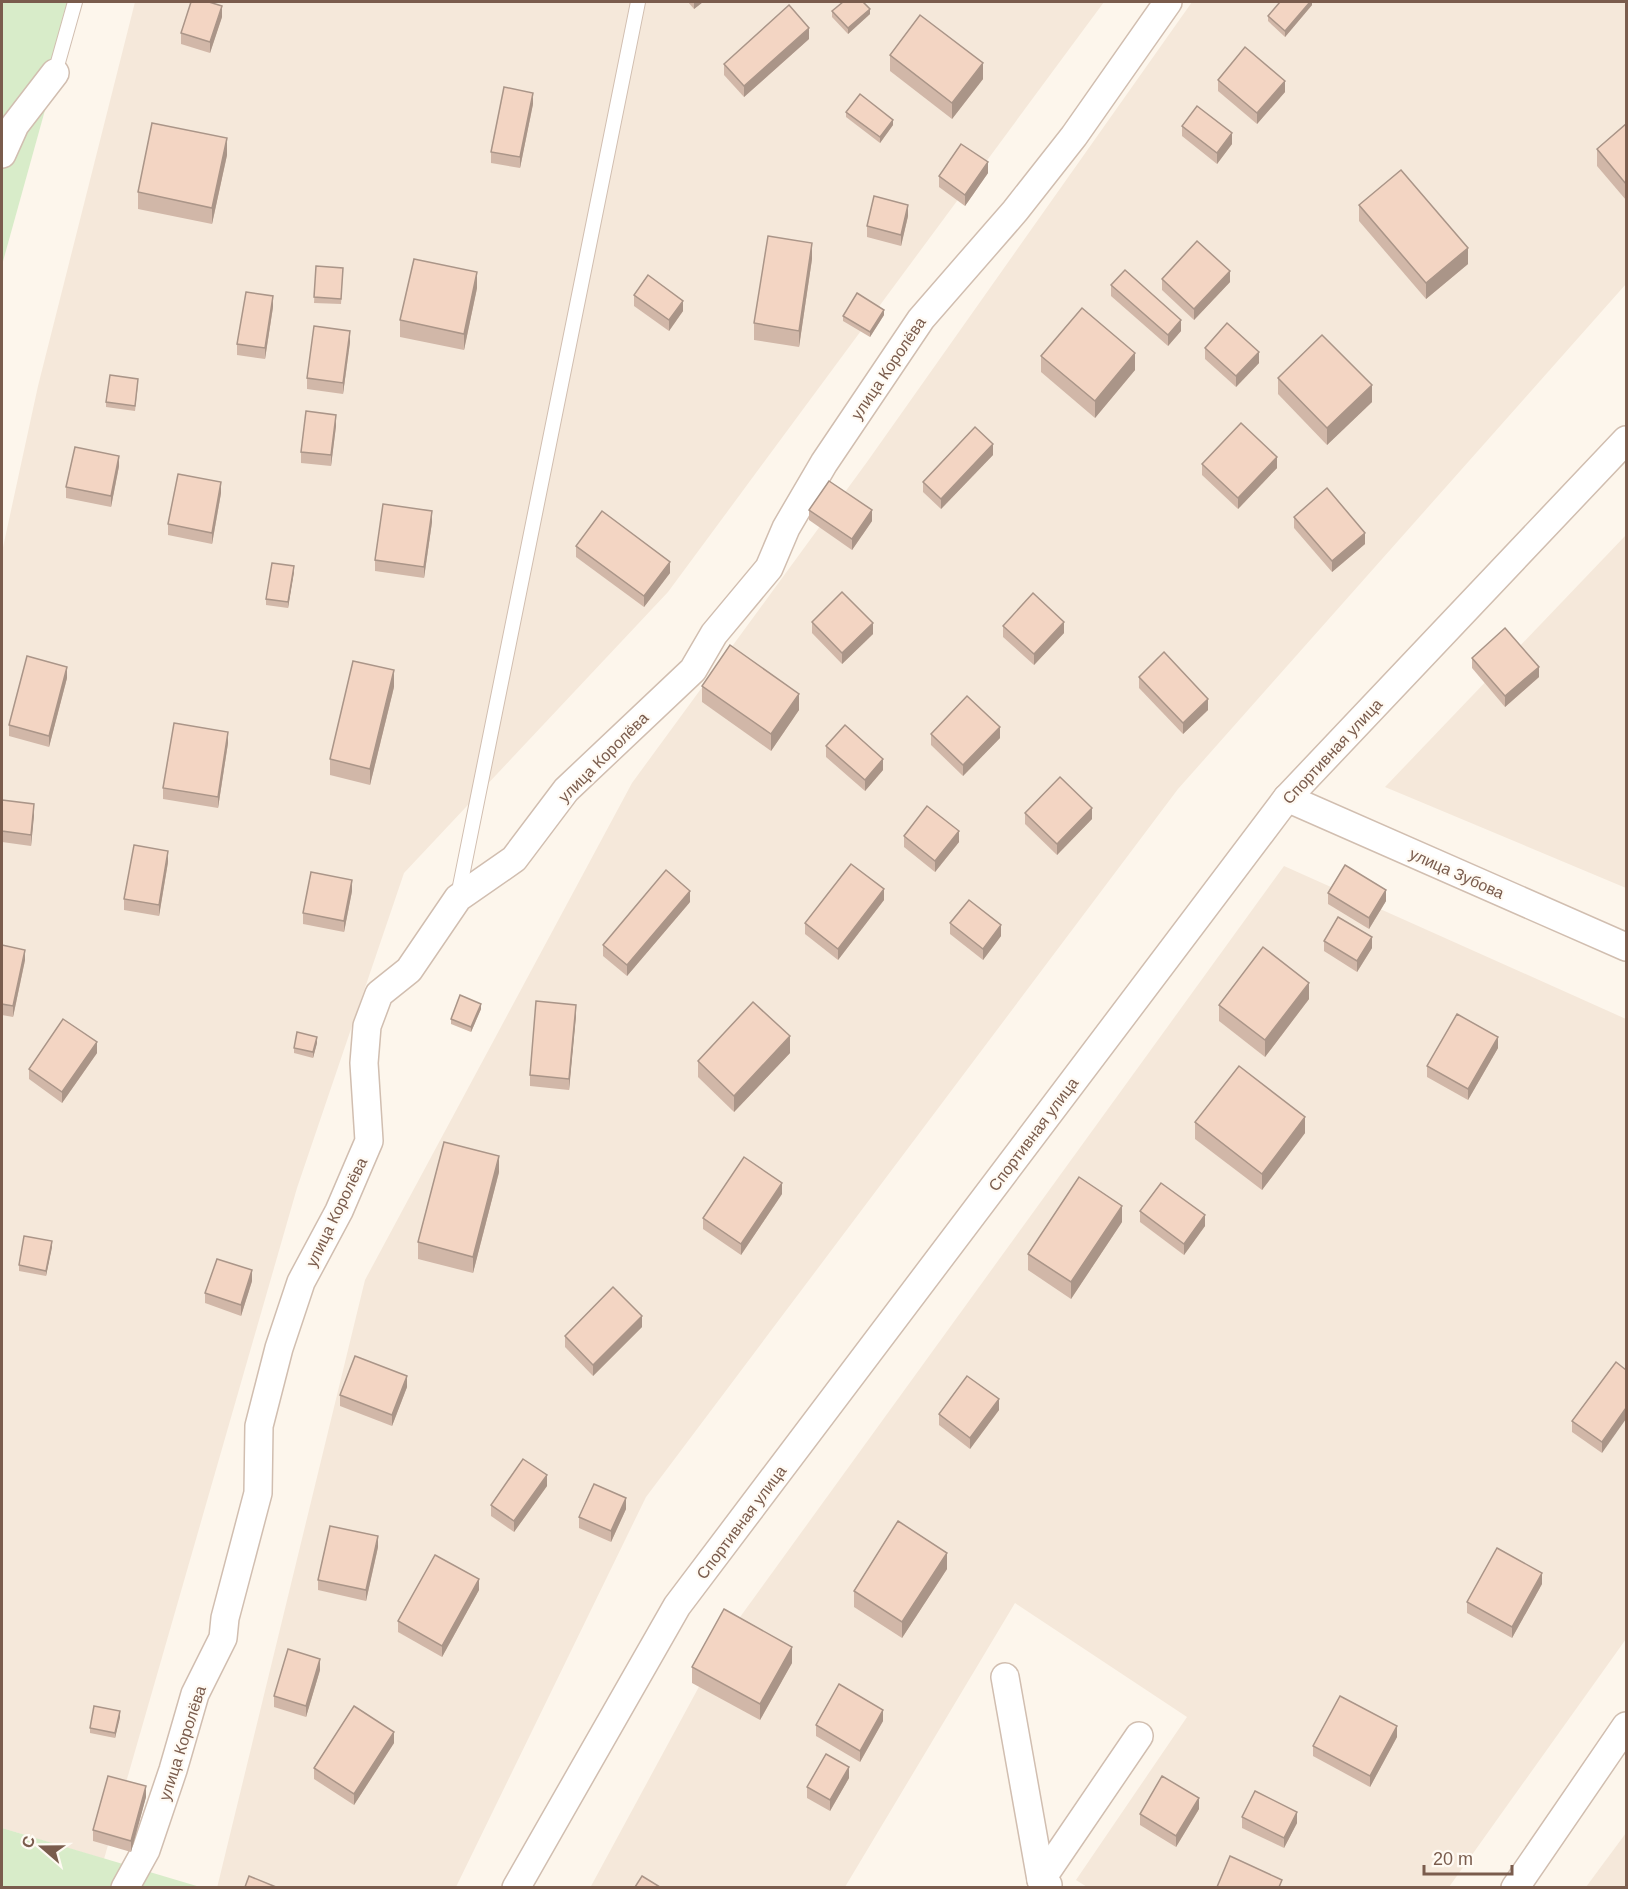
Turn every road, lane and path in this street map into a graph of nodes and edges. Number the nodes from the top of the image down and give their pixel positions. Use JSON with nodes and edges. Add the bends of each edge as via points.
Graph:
{"nodes":[{"id":1,"x":75,"y":2,"type":"edge"},
{"id":2,"x":638,"y":2,"type":"edge"},
{"id":3,"x":1168,"y":2,"type":"edge"},
{"id":4,"x":55,"y":74,"type":"joint"},
{"id":5,"x":2,"y":154,"type":"edge"},
{"id":6,"x":1626,"y":440,"type":"edge"},
{"id":7,"x":1287,"y":798,"type":"junction"},
{"id":8,"x":458,"y":898,"type":"junction"},
{"id":9,"x":1626,"y":947,"type":"edge"},
{"id":10,"x":1005,"y":1677,"type":"dead end"},
{"id":11,"x":1626,"y":1726,"type":"edge"},
{"id":12,"x":1139,"y":1736,"type":"dead end"},
{"id":13,"x":1047,"y":1884,"type":"edge"},
{"id":14,"x":125,"y":1887,"type":"edge"},
{"id":15,"x":516,"y":1887,"type":"edge"},
{"id":16,"x":1515,"y":1887,"type":"edge"}],
"edges":[{"from":1,"to":4,"type":"lane"},
{"from":2,"to":8,"type":"lane"},
{"from":3,"to":8,"type":"street","name":"улица Королёва","via":[[1074,136],[921,319],[824,463],[786,528],[769,568],[714,634],[693,670],[566,790],[514,858]]},
{"from":4,"to":5,"type":"street","via":[[15,125]]},
{"from":6,"to":7,"type":"street","name":"Спортивная улица"},
{"from":7,"to":9,"type":"street","name":"улица Зубова"},
{"from":7,"to":15,"type":"street","name":"Спортивная улица","via":[[677,1606]]},
{"from":8,"to":14,"type":"street","name":"улица Королёва","via":[[409,970],[379,994],[367,1026],[364,1063],[369,1141],[339,1211],[301,1282],[279,1348],[259,1426],[258,1493],[223,1638],[195,1694],[146,1850]]},
{"from":10,"to":13,"type":"street"},
{"from":11,"to":16,"type":"street"},
{"from":12,"to":13,"type":"street"}]}
